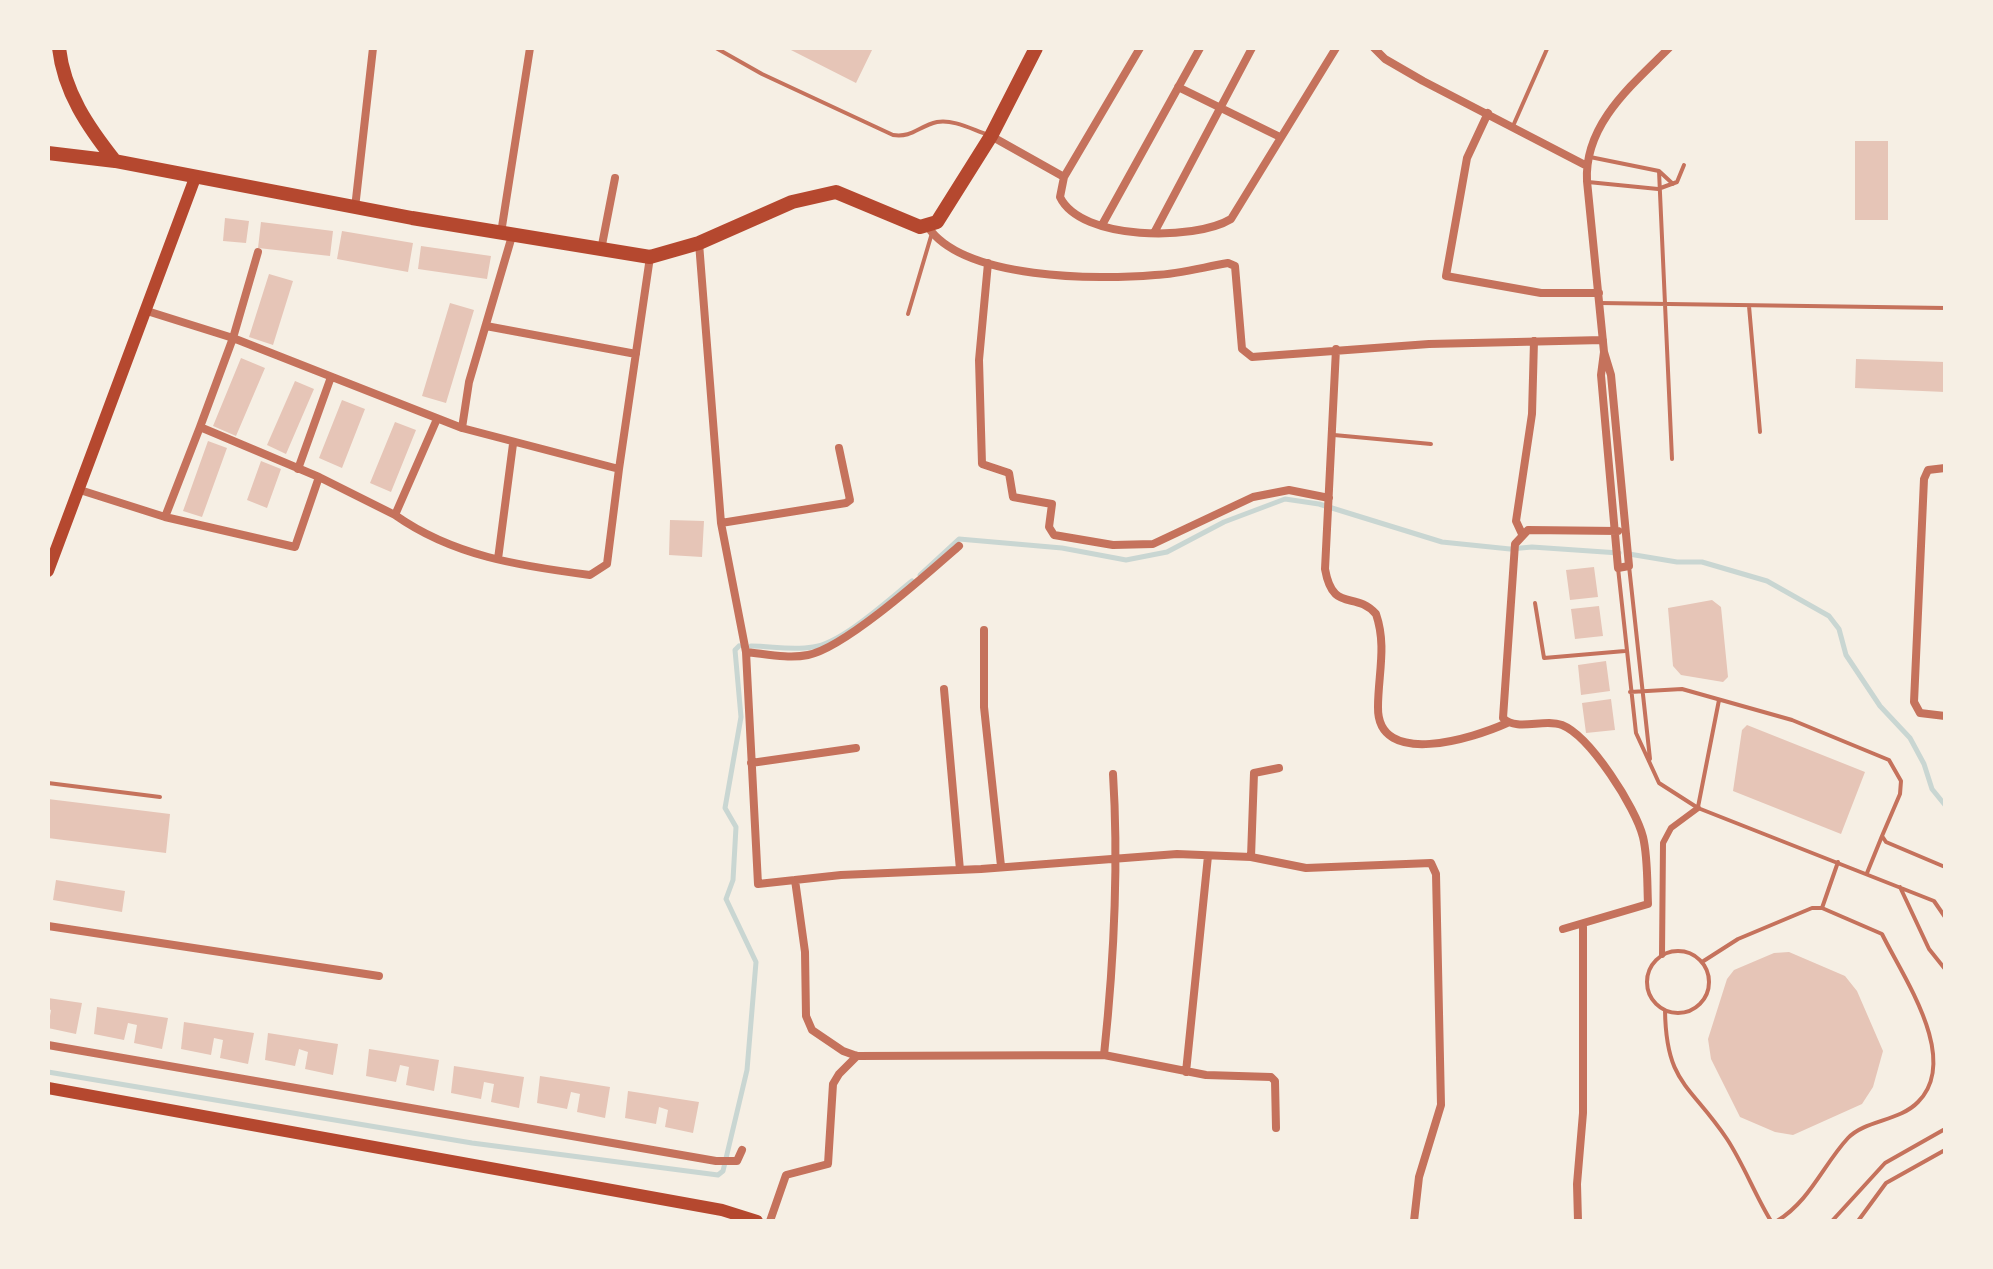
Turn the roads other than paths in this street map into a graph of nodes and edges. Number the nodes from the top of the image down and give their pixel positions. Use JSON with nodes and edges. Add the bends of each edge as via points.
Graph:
{"nodes":[{"id":1,"x":373,"y":48,"type":"edge"},
{"id":2,"x":530,"y":48,"type":"edge"},
{"id":3,"x":716,"y":48,"type":"edge"},
{"id":4,"x":1036,"y":48,"type":"edge"},
{"id":5,"x":1140,"y":48,"type":"edge"},
{"id":6,"x":1200,"y":48,"type":"edge"},
{"id":7,"x":1336,"y":48,"type":"edge"},
{"id":8,"x":1374,"y":48,"type":"edge"},
{"id":9,"x":1669,"y":48,"type":"edge"},
{"id":10,"x":1547,"y":49,"type":"edge"},
{"id":11,"x":1251,"y":51,"type":"edge"},
{"id":12,"x":56,"y":56,"type":"edge"},
{"id":13,"x":1178,"y":87,"type":"junction"},
{"id":14,"x":1221,"y":107,"type":"junction"},
{"id":15,"x":1488,"y":113,"type":"junction"},
{"id":16,"x":1513,"y":126,"type":"junction"},
{"id":17,"x":991,"y":136,"type":"junction"},
{"id":18,"x":1280,"y":137,"type":"junction"},
{"id":19,"x":48,"y":153,"type":"edge"},
{"id":20,"x":115,"y":161,"type":"junction"},
{"id":21,"x":1587,"y":161,"type":"junction"},
{"id":22,"x":1684,"y":165,"type":"dead end"},
{"id":23,"x":1659,"y":171,"type":"junction"},
{"id":24,"x":1064,"y":177,"type":"junction"},
{"id":25,"x":195,"y":178,"type":"junction"},
{"id":26,"x":615,"y":178,"type":"dead end"},
{"id":27,"x":1587,"y":181,"type":"junction"},
{"id":28,"x":1673,"y":184,"type":"junction"},
{"id":29,"x":1658,"y":189,"type":"junction"},
{"id":30,"x":355,"y":208,"type":"junction"},
{"id":31,"x":1102,"y":225,"type":"junction"},
{"id":32,"x":930,"y":230,"type":"junction"},
{"id":33,"x":1154,"y":233,"type":"junction"},
{"id":34,"x":506,"y":235,"type":"junction"},
{"id":35,"x":699,"y":243,"type":"junction"},
{"id":36,"x":601,"y":251,"type":"junction"},
{"id":37,"x":258,"y":252,"type":"dead end"},
{"id":38,"x":650,"y":257,"type":"junction"},
{"id":39,"x":988,"y":263,"type":"junction"},
{"id":40,"x":1599,"y":298,"type":"junction"},
{"id":41,"x":1749,"y":306,"type":"junction"},
{"id":42,"x":1664,"y":307,"type":"junction"},
{"id":43,"x":1945,"y":308,"type":"edge"},
{"id":44,"x":147,"y":311,"type":"junction"},
{"id":45,"x":908,"y":314,"type":"dead end"},
{"id":46,"x":486,"y":326,"type":"junction"},
{"id":47,"x":233,"y":338,"type":"junction"},
{"id":48,"x":1603,"y":340,"type":"junction"},
{"id":49,"x":1534,"y":341,"type":"junction"},
{"id":50,"x":1336,"y":349,"type":"junction"},
{"id":51,"x":636,"y":354,"type":"junction"},
{"id":52,"x":331,"y":377,"type":"junction"},
{"id":53,"x":437,"y":419,"type":"junction"},
{"id":54,"x":200,"y":427,"type":"junction"},
{"id":55,"x":462,"y":428,"type":"junction"},
{"id":56,"x":1760,"y":432,"type":"dead end"},
{"id":57,"x":1333,"y":435,"type":"junction"},
{"id":58,"x":513,"y":444,"type":"junction"},
{"id":59,"x":1431,"y":444,"type":"dead end"},
{"id":60,"x":839,"y":448,"type":"dead end"},
{"id":61,"x":1613,"y":448,"type":"junction"},
{"id":62,"x":1672,"y":459,"type":"dead end"},
{"id":63,"x":1945,"y":468,"type":"edge"},
{"id":64,"x":298,"y":469,"type":"junction"},
{"id":65,"x":619,"y":469,"type":"junction"},
{"id":66,"x":319,"y":477,"type":"junction"},
{"id":67,"x":80,"y":490,"type":"junction"},
{"id":68,"x":1329,"y":504,"type":"junction"},
{"id":69,"x":395,"y":515,"type":"junction"},
{"id":70,"x":165,"y":517,"type":"junction"},
{"id":71,"x":721,"y":523,"type":"junction"},
{"id":72,"x":1626,"y":532,"type":"junction"},
{"id":73,"x":1522,"y":534,"type":"junction"},
{"id":74,"x":1615,"y":534,"type":"junction"},
{"id":75,"x":959,"y":546,"type":"dead end"},
{"id":76,"x":498,"y":559,"type":"junction"},
{"id":77,"x":1629,"y":563,"type":"junction"},
{"id":78,"x":1617,"y":564,"type":"junction"},
{"id":79,"x":48,"y":571,"type":"edge"},
{"id":80,"x":1535,"y":603,"type":"dead end"},
{"id":81,"x":984,"y":630,"type":"dead end"},
{"id":82,"x":1625,"y":651,"type":"junction"},
{"id":83,"x":746,"y":652,"type":"junction"},
{"id":84,"x":944,"y":689,"type":"dead end"},
{"id":85,"x":1630,"y":692,"type":"junction"},
{"id":86,"x":1642,"y":692,"type":"junction"},
{"id":87,"x":1719,"y":700,"type":"junction"},
{"id":88,"x":1945,"y":716,"type":"edge"},
{"id":89,"x":1507,"y":723,"type":"junction"},
{"id":90,"x":856,"y":748,"type":"dead end"},
{"id":91,"x":751,"y":763,"type":"junction"},
{"id":92,"x":1651,"y":765,"type":"junction"},
{"id":93,"x":1279,"y":768,"type":"dead end"},
{"id":94,"x":1113,"y":774,"type":"dead end"},
{"id":95,"x":48,"y":783,"type":"edge"},
{"id":96,"x":160,"y":797,"type":"dead end"},
{"id":97,"x":1698,"y":808,"type":"junction"},
{"id":98,"x":1882,"y":836,"type":"junction"},
{"id":99,"x":1208,"y":856,"type":"junction"},
{"id":100,"x":1251,"y":857,"type":"junction"},
{"id":101,"x":1118,"y":859,"type":"junction"},
{"id":102,"x":1838,"y":862,"type":"junction"},
{"id":103,"x":1001,"y":866,"type":"junction"},
{"id":104,"x":1945,"y":867,"type":"edge"},
{"id":105,"x":960,"y":870,"type":"junction"},
{"id":106,"x":1867,"y":873,"type":"junction"},
{"id":107,"x":795,"y":880,"type":"junction"},
{"id":108,"x":1900,"y":886,"type":"junction"},
{"id":109,"x":1822,"y":908,"type":"junction"},
{"id":110,"x":1945,"y":917,"type":"edge"},
{"id":111,"x":1583,"y":925,"type":"junction"},
{"id":112,"x":48,"y":926,"type":"edge"},
{"id":113,"x":1563,"y":929,"type":"dead end"},
{"id":114,"x":1662,"y":955,"type":"junction"},
{"id":115,"x":1702,"y":962,"type":"junction"},
{"id":116,"x":1945,"y":969,"type":"edge"},
{"id":117,"x":379,"y":976,"type":"dead end"},
{"id":118,"x":1665,"y":1010,"type":"junction"},
{"id":119,"x":48,"y":1045,"type":"edge"},
{"id":120,"x":1104,"y":1055,"type":"junction"},
{"id":121,"x":857,"y":1056,"type":"junction"},
{"id":122,"x":1186,"y":1072,"type":"junction"},
{"id":123,"x":48,"y":1088,"type":"edge"},
{"id":124,"x":1276,"y":1128,"type":"dead end"},
{"id":125,"x":1945,"y":1129,"type":"edge"},
{"id":126,"x":742,"y":1150,"type":"dead end"},
{"id":127,"x":1945,"y":1150,"type":"edge"},
{"id":128,"x":757,"y":1221,"type":"edge"},
{"id":129,"x":770,"y":1221,"type":"edge"},
{"id":130,"x":1414,"y":1221,"type":"edge"},
{"id":131,"x":1578,"y":1221,"type":"edge"},
{"id":132,"x":1771,"y":1221,"type":"edge"},
{"id":133,"x":1777,"y":1221,"type":"edge"},
{"id":134,"x":1832,"y":1221,"type":"edge"},
{"id":135,"x":1858,"y":1221,"type":"edge"}],
"edges":[{"from":1,"to":30,"type":"street"},
{"from":2,"to":34,"type":"street"},
{"from":3,"to":17,"type":"lane","via":[[893,135],[906,137],[935,122],[949,122]]},
{"from":4,"to":17,"type":"main road"},
{"from":5,"to":24,"type":"street"},
{"from":6,"to":13,"type":"street"},
{"from":7,"to":18,"type":"street"},
{"from":8,"to":15,"type":"street","via":[[1398,67]]},
{"from":9,"to":21,"type":"street","via":[[1616,102]]},
{"from":10,"to":16,"type":"lane"},
{"from":11,"to":14,"type":"street"},
{"from":12,"to":20,"type":"main road","via":[[82,115]]},
{"from":13,"to":14,"type":"street"},
{"from":13,"to":31,"type":"street"},
{"from":14,"to":18,"type":"street"},
{"from":14,"to":33,"type":"street"},
{"from":15,"to":16,"type":"street"},
{"from":15,"to":40,"type":"street","via":[[1467,158],[1445,274]]},
{"from":16,"to":21,"type":"street"},
{"from":17,"to":24,"type":"street"},
{"from":17,"to":32,"type":"main road"},
{"from":18,"to":33,"type":"street","via":[[1231,219],[1202,231]]},
{"from":19,"to":20,"type":"main road"},
{"from":20,"to":25,"type":"main road"},
{"from":21,"to":23,"type":"lane"},
{"from":21,"to":27,"type":"street"},
{"from":22,"to":28,"type":"lane"},
{"from":23,"to":28,"type":"lane"},
{"from":23,"to":29,"type":"lane"},
{"from":24,"to":31,"type":"street","via":[[1061,201]]},
{"from":25,"to":30,"type":"main road"},
{"from":25,"to":44,"type":"main road"},
{"from":26,"to":36,"type":"street"},
{"from":27,"to":29,"type":"lane"},
{"from":27,"to":40,"type":"street"},
{"from":28,"to":29,"type":"lane"},
{"from":29,"to":42,"type":"lane"},
{"from":30,"to":34,"type":"main road"},
{"from":31,"to":33,"type":"street"},
{"from":32,"to":35,"type":"main road","via":[[836,192],[792,202]]},
{"from":32,"to":39,"type":"street","via":[[949,246]]},
{"from":32,"to":45,"type":"lane"},
{"from":34,"to":36,"type":"main road"},
{"from":34,"to":46,"type":"street"},
{"from":35,"to":38,"type":"main road"},
{"from":35,"to":71,"type":"street"},
{"from":36,"to":38,"type":"main road"},
{"from":37,"to":47,"type":"street"},
{"from":38,"to":51,"type":"street"},
{"from":39,"to":50,"type":"street","via":[[1021,271],[1112,277],[1228,263],[1238,272],[1246,355]]},
{"from":39,"to":68,"type":"street","via":[[979,360],[982,464],[1009,473],[1013,497],[1051,503],[1049,527],[1054,535],[1113,545],[1153,544],[1253,497],[1289,490]]},
{"from":40,"to":42,"type":"lane"},
{"from":40,"to":48,"type":"street"},
{"from":41,"to":42,"type":"lane"},
{"from":41,"to":43,"type":"lane"},
{"from":41,"to":56,"type":"lane"},
{"from":42,"to":62,"type":"lane"},
{"from":44,"to":47,"type":"street"},
{"from":44,"to":67,"type":"main road"},
{"from":46,"to":51,"type":"street"},
{"from":46,"to":55,"type":"street"},
{"from":47,"to":52,"type":"street"},
{"from":47,"to":54,"type":"street"},
{"from":48,"to":49,"type":"street"},
{"from":48,"to":61,"type":"street","via":[[1611,375]]},
{"from":49,"to":50,"type":"street"},
{"from":49,"to":73,"type":"street","via":[[1532,414],[1516,521]]},
{"from":50,"to":57,"type":"street"},
{"from":51,"to":65,"type":"street"},
{"from":52,"to":53,"type":"street"},
{"from":52,"to":64,"type":"street"},
{"from":53,"to":55,"type":"street"},
{"from":53,"to":69,"type":"street"},
{"from":54,"to":64,"type":"street"},
{"from":54,"to":70,"type":"street"},
{"from":55,"to":58,"type":"street"},
{"from":57,"to":59,"type":"lane"},
{"from":57,"to":68,"type":"street"},
{"from":58,"to":65,"type":"street"},
{"from":58,"to":76,"type":"street"},
{"from":60,"to":71,"type":"street","via":[[850,500],[846,503]]},
{"from":61,"to":72,"type":"street"},
{"from":61,"to":74,"type":"street"},
{"from":63,"to":88,"type":"street","via":[[1928,470],[1924,479],[1914,702],[1925,715]]},
{"from":64,"to":66,"type":"street"},
{"from":65,"to":76,"type":"street","via":[[615,523],[604,568],[590,575]]},
{"from":66,"to":69,"type":"street"},
{"from":66,"to":70,"type":"street","via":[[295,547]]},
{"from":67,"to":70,"type":"street"},
{"from":67,"to":79,"type":"main road"},
{"from":68,"to":89,"type":"street","via":[[1328,587],[1335,597],[1376,614],[1382,645],[1379,720],[1390,739],[1419,744],[1449,740]]},
{"from":69,"to":76,"type":"street","via":[[446,546]]},
{"from":71,"to":83,"type":"street"},
{"from":72,"to":74,"type":"street"},
{"from":72,"to":77,"type":"street"},
{"from":73,"to":74,"type":"street","via":[[1536,529]]},
{"from":73,"to":89,"type":"street","via":[[1515,548],[1502,715]]},
{"from":74,"to":78,"type":"street"},
{"from":75,"to":83,"type":"street","via":[[834,645],[805,656]]},
{"from":77,"to":78,"type":"street"},
{"from":77,"to":86,"type":"lane"},
{"from":78,"to":82,"type":"lane"},
{"from":80,"to":82,"type":"lane","via":[[1544,658]]},
{"from":81,"to":103,"type":"street","via":[[984,707]]},
{"from":82,"to":85,"type":"lane"},
{"from":83,"to":91,"type":"street"},
{"from":84,"to":105,"type":"street"},
{"from":85,"to":86,"type":"lane"},
{"from":85,"to":92,"type":"lane","via":[[1636,733]]},
{"from":86,"to":87,"type":"lane","via":[[1682,689]]},
{"from":86,"to":92,"type":"lane"},
{"from":87,"to":97,"type":"lane"},
{"from":87,"to":98,"type":"lane","via":[[1792,720],[1889,760],[1901,781],[1900,794]]},
{"from":89,"to":111,"type":"street","via":[[1559,723],[1576,734],[1591,748],[1643,836],[1648,904]]},
{"from":90,"to":91,"type":"street"},
{"from":91,"to":107,"type":"street","via":[[758,884]]},
{"from":92,"to":97,"type":"lane","via":[[1659,783]]},
{"from":93,"to":100,"type":"street","via":[[1254,773]]},
{"from":94,"to":101,"type":"street"},
{"from":95,"to":96,"type":"lane"},
{"from":97,"to":102,"type":"lane"},
{"from":97,"to":114,"type":"street","via":[[1671,828],[1663,843]]},
{"from":98,"to":104,"type":"lane"},
{"from":98,"to":106,"type":"lane"},
{"from":99,"to":100,"type":"street"},
{"from":99,"to":101,"type":"street"},
{"from":99,"to":122,"type":"street"},
{"from":100,"to":130,"type":"street","via":[[1306,868],[1412,861],[1435,866],[1441,1105],[1419,1177]]},
{"from":101,"to":103,"type":"street"},
{"from":101,"to":120,"type":"street"},
{"from":102,"to":106,"type":"lane"},
{"from":102,"to":109,"type":"lane"},
{"from":103,"to":105,"type":"street"},
{"from":105,"to":107,"type":"street"},
{"from":106,"to":108,"type":"lane"},
{"from":107,"to":121,"type":"street","via":[[805,952],[806,1016],[812,1030]]},
{"from":108,"to":110,"type":"lane","via":[[1934,901]]},
{"from":108,"to":116,"type":"lane","via":[[1929,949]]},
{"from":109,"to":115,"type":"lane","via":[[1754,931]]},
{"from":109,"to":133,"type":"lane","via":[[1882,934],[1930,1032],[1935,1066],[1919,1102],[1850,1136],[1791,1212]]},
{"from":111,"to":113,"type":"street"},
{"from":111,"to":131,"type":"street"},
{"from":112,"to":117,"type":"street"},
{"from":114,"to":115,"type":"lane","via":[[1681,951]]},
{"from":114,"to":118,"type":"lane","via":[[1650,969],[1648,989]]},
{"from":115,"to":118,"type":"lane","via":[[1709,979],[1700,1004],[1684,1013]]},
{"from":118,"to":132,"type":"lane","via":[[1671,1064],[1728,1141]]},
{"from":119,"to":126,"type":"street","via":[[716,1161],[734,1162]]},
{"from":120,"to":121,"type":"street"},
{"from":120,"to":122,"type":"street"},
{"from":121,"to":129,"type":"street","via":[[833,1084],[828,1164],[786,1175]]},
{"from":122,"to":124,"type":"street","via":[[1271,1077]]},
{"from":123,"to":128,"type":"main road","via":[[722,1210]]},
{"from":125,"to":134,"type":"lane","via":[[1885,1163]]},
{"from":127,"to":135,"type":"lane","via":[[1886,1183]]}]}
